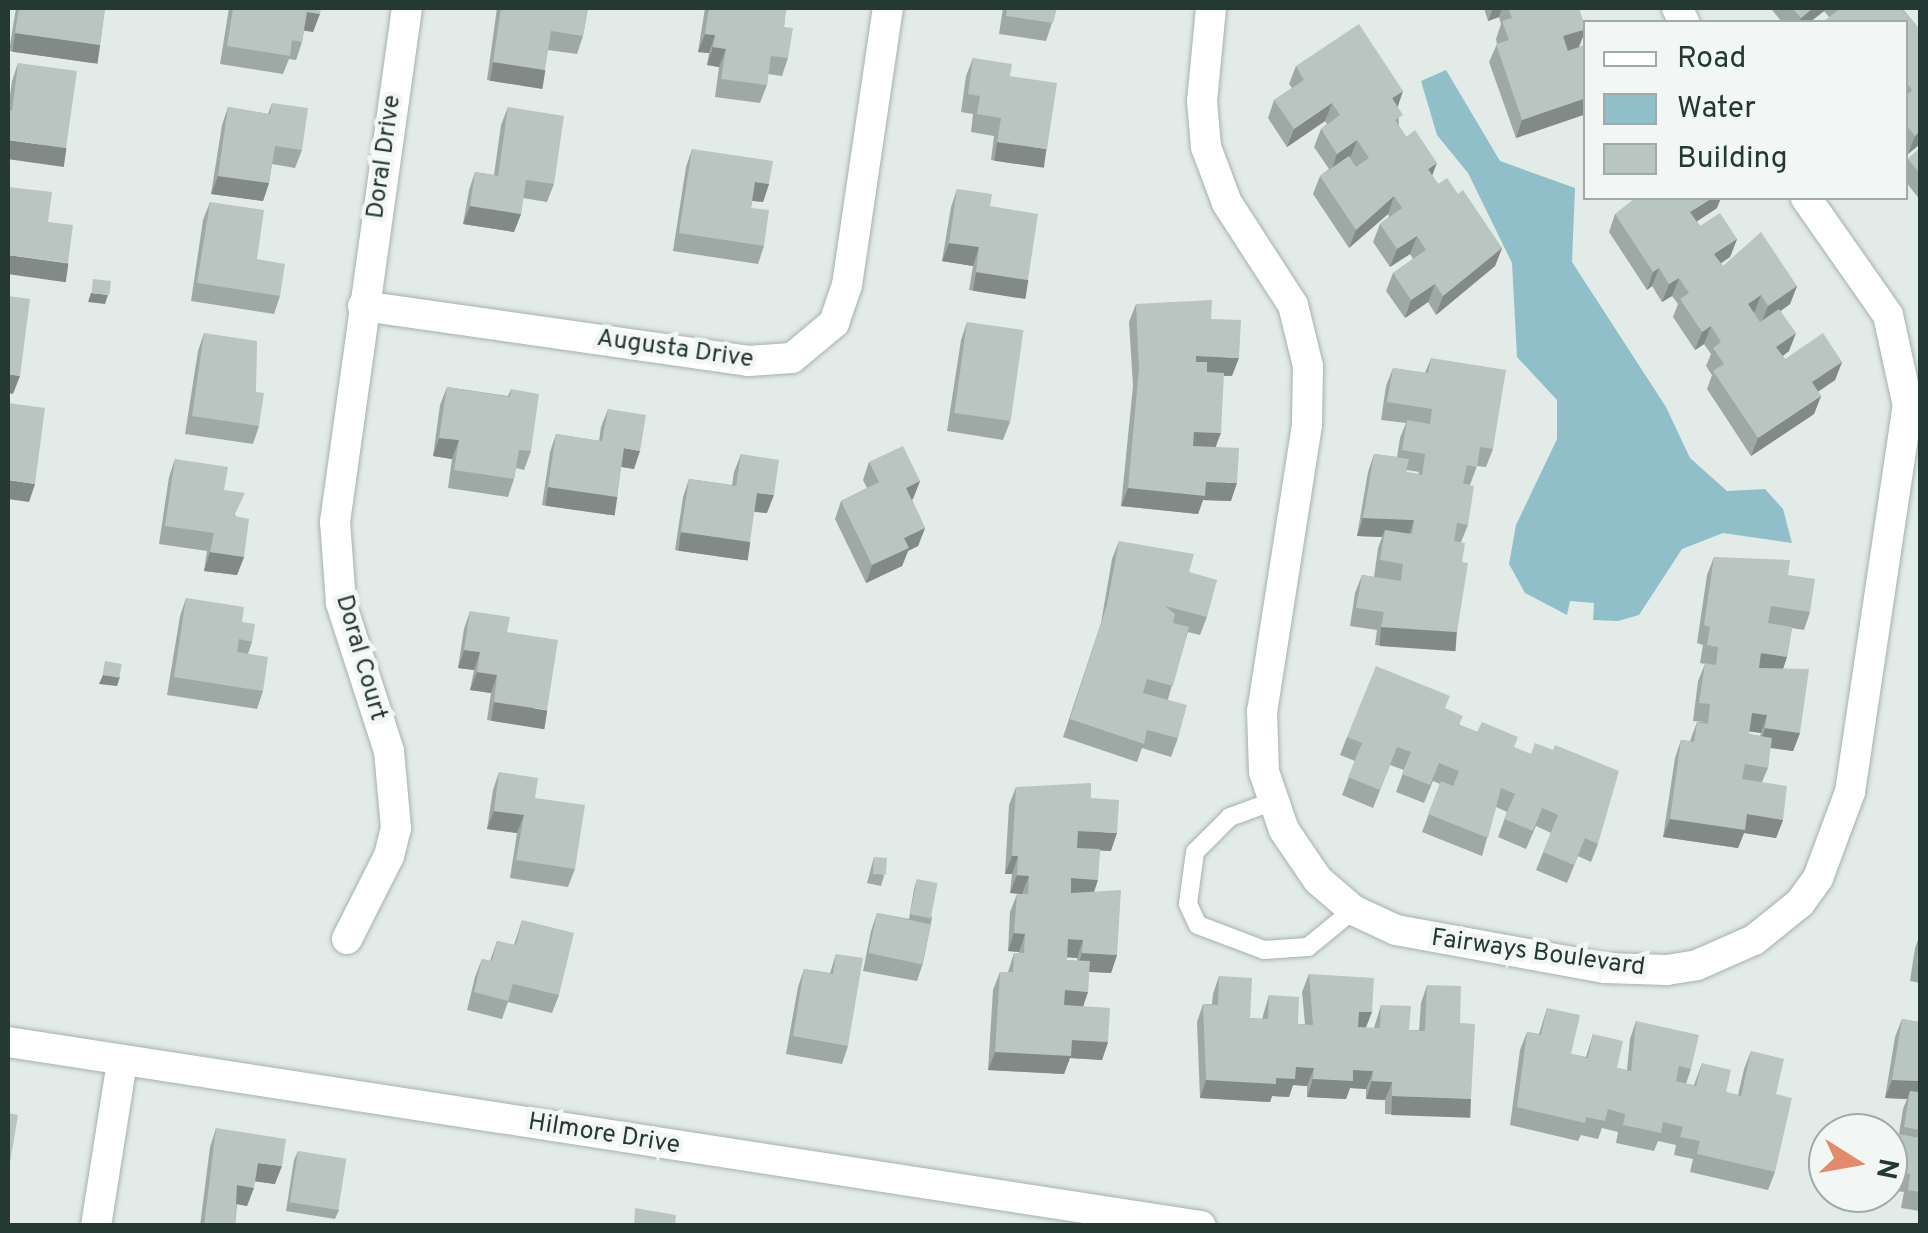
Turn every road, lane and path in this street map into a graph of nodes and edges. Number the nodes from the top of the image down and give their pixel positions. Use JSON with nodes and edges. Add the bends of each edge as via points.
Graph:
{"nodes":[{"id":1,"x":407,"y":8,"type":"edge"},
{"id":2,"x":888,"y":8,"type":"edge"},
{"id":3,"x":1211,"y":8,"type":"edge"},
{"id":4,"x":1808,"y":200,"type":"edge"},
{"id":5,"x":363,"y":306,"type":"junction"},
{"id":6,"x":1907,"y":528,"type":"edge"},
{"id":7,"x":1271,"y":802,"type":"junction"},
{"id":8,"x":1353,"y":910,"type":"junction"},
{"id":9,"x":347,"y":939,"type":"dead end"},
{"id":10,"x":8,"y":1042,"type":"edge"},
{"id":11,"x":122,"y":1061,"type":"junction"},
{"id":12,"x":1119,"y":1219,"type":"edge"},
{"id":13,"x":96,"y":1226,"type":"edge"},
{"id":14,"x":1201,"y":1226,"type":"edge"}],
"edges":[{"from":1,"to":5,"type":"street","name":"Doral Drive"},
{"from":2,"to":5,"type":"street","name":"Augusta Drive","via":[[847,285],[834,323],[792,358],[748,361]]},
{"from":3,"to":7,"type":"street","name":"Fairways Boulevard","via":[[1202,101],[1206,147],[1227,204],[1293,305],[1308,366],[1307,425],[1262,711]]},
{"from":4,"to":6,"type":"street","name":"Fairways Boulevard","via":[[1869,281],[1900,346],[1908,406]]},
{"from":5,"to":9,"type":"street","name":"Doral Court","via":[[338,478],[336,566],[348,636],[388,751],[396,828]]},
{"from":6,"to":8,"type":"street","name":"Fairways Boulevard","via":[[1843,822],[1800,904],[1766,932],[1697,965],[1636,970],[1454,946]]},
{"from":7,"to":8,"type":"street","name":"Fairways Boulevard","via":[[1318,880]]},
{"from":7,"to":8,"type":"lane","via":[[1230,816],[1195,852],[1188,904],[1198,925],[1264,950],[1308,948]]},
{"from":10,"to":11,"type":"street","name":"Hilmore Drive"},
{"from":11,"to":12,"type":"street","name":"Hilmore Drive"},
{"from":11,"to":13,"type":"street"},
{"from":12,"to":14,"type":"street","name":"Hilmore Drive"}]}
